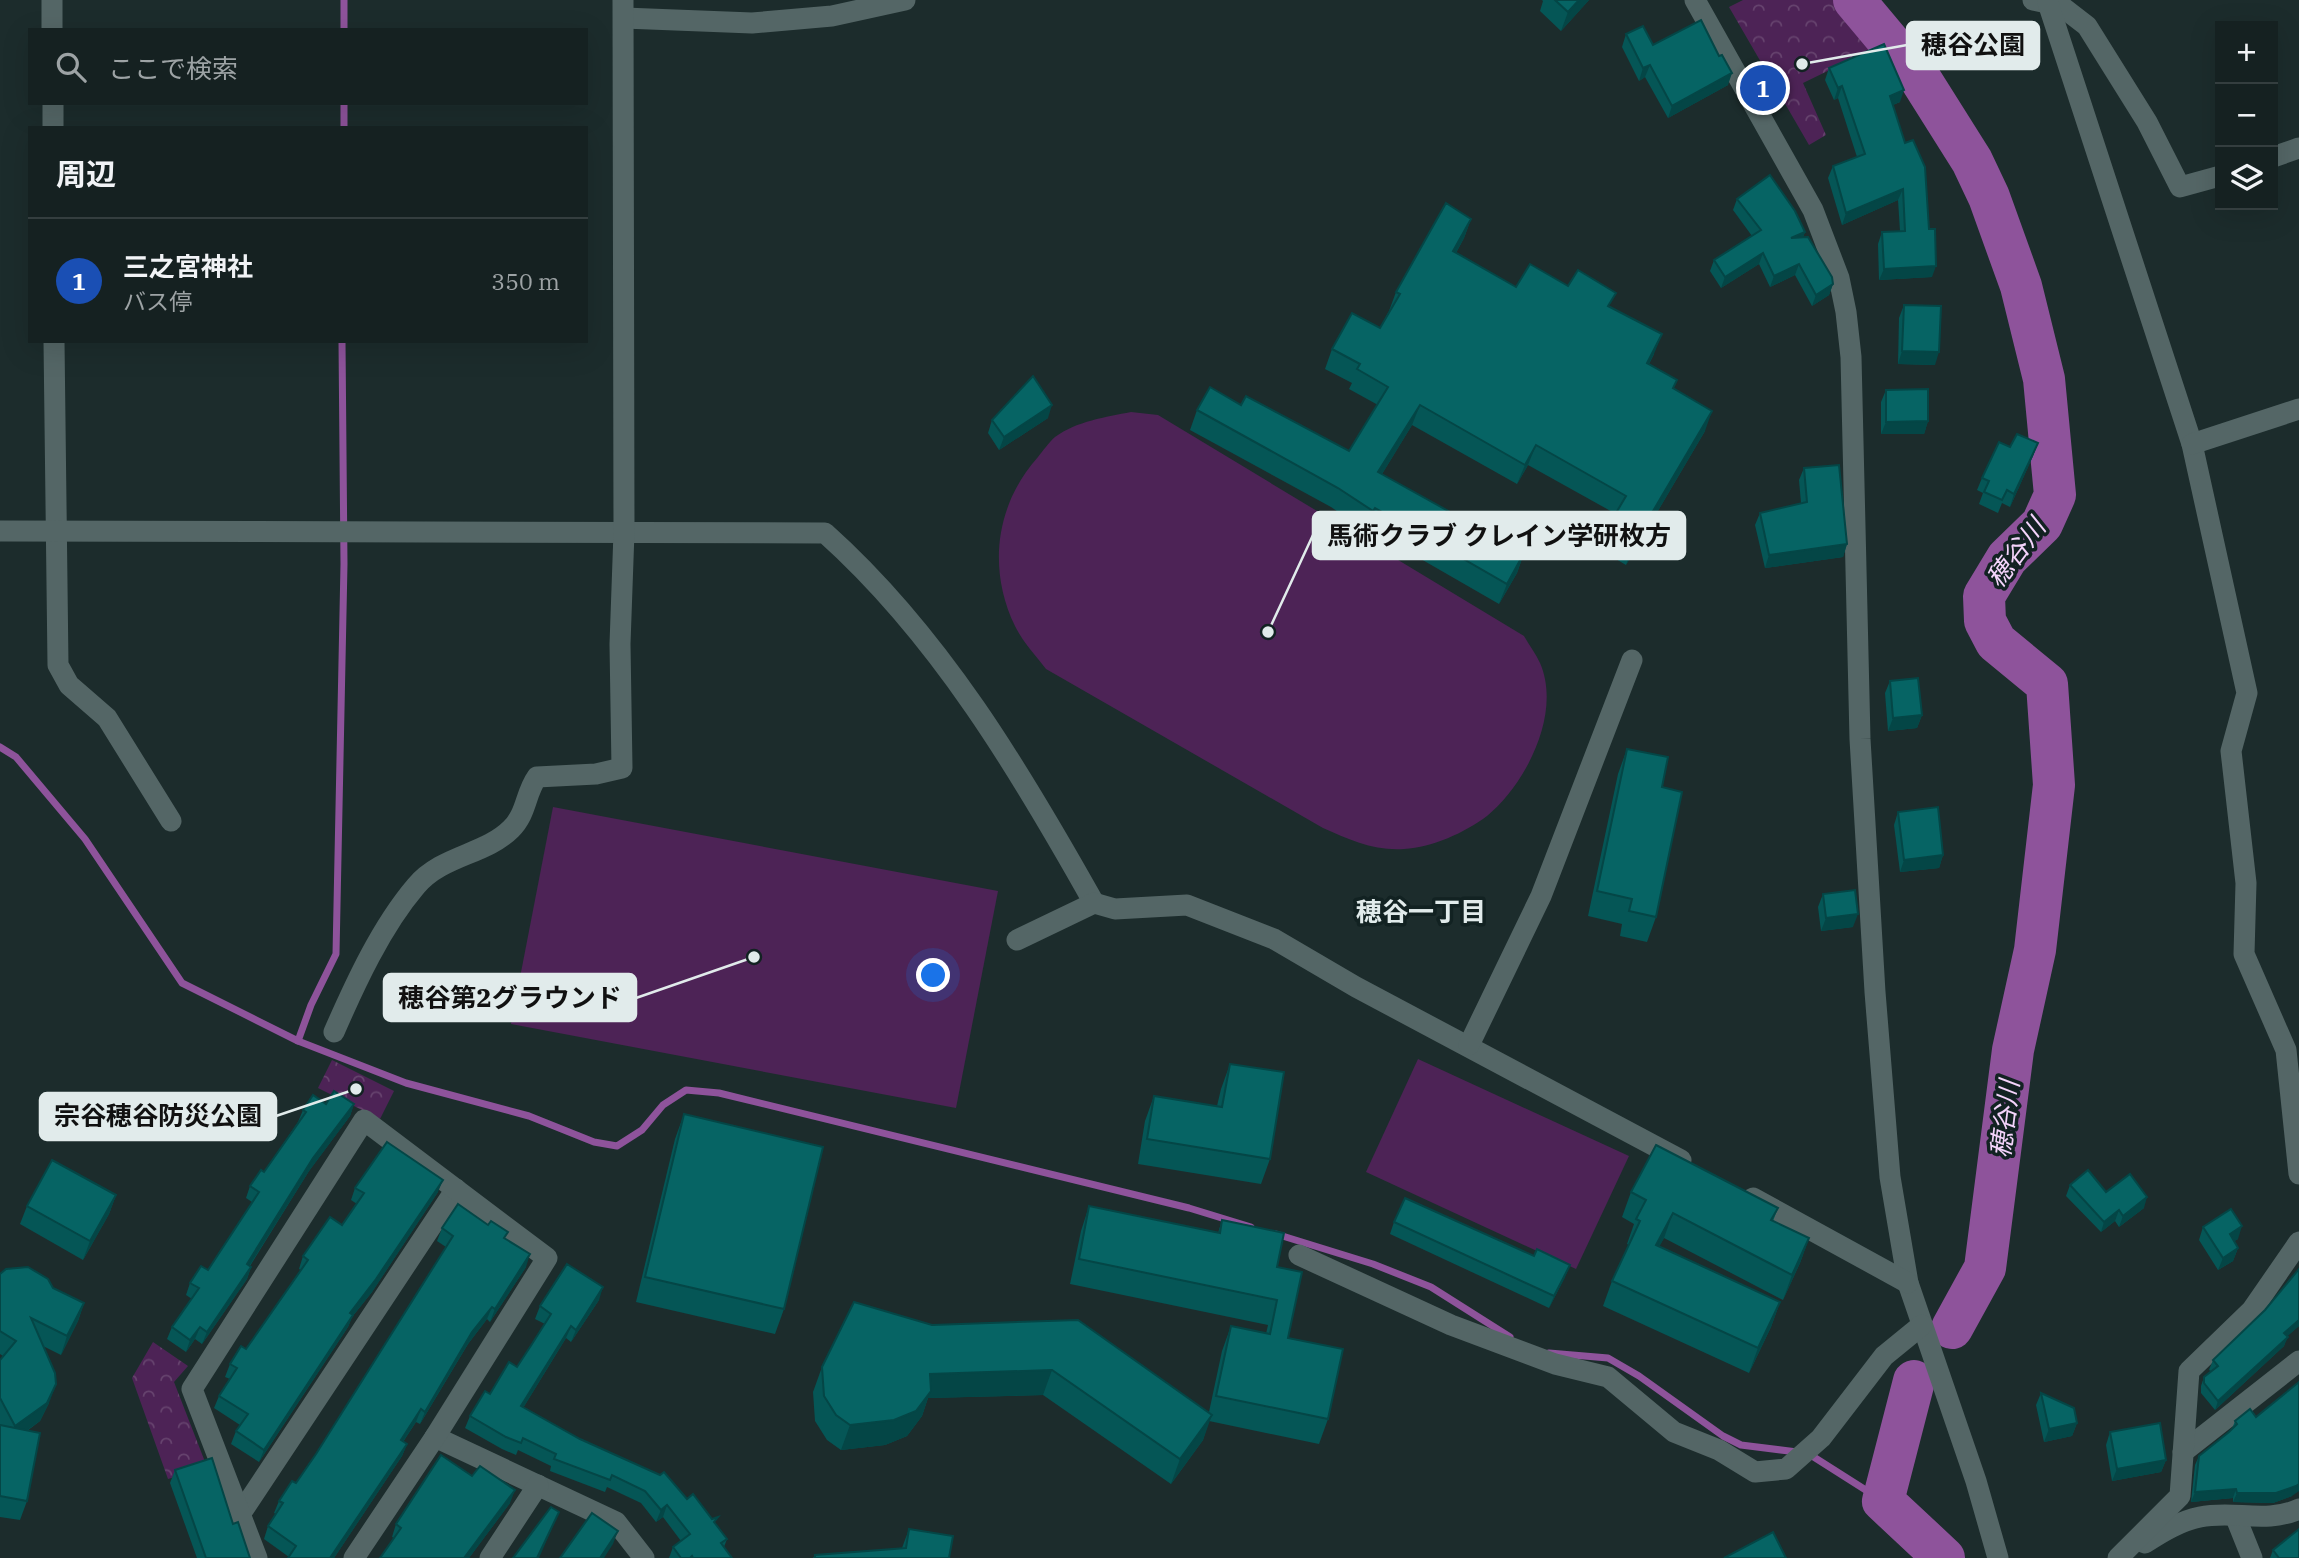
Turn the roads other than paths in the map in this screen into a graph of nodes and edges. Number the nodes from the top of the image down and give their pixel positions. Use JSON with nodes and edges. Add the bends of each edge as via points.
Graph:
{"nodes":[{"id":1,"x":52,"y":0,"type":"edge"},
{"id":2,"x":905,"y":0,"type":"edge"},
{"id":3,"x":2040,"y":2,"type":"edge"},
{"id":4,"x":1704,"y":3,"type":"edge"},
{"id":5,"x":623,"y":9,"type":"edge"},
{"id":6,"x":52,"y":28,"type":"edge"},
{"id":7,"x":52,"y":105,"type":"edge"},
{"id":8,"x":53,"y":126,"type":"edge"},
{"id":9,"x":2299,"y":148,"type":"edge"},
{"id":10,"x":2278,"y":155,"type":"edge"},
{"id":11,"x":2215,"y":177,"type":"edge"},
{"id":12,"x":54,"y":343,"type":"edge"},
{"id":13,"x":2299,"y":409,"type":"edge"},
{"id":14,"x":2192,"y":444,"type":"junction"},
{"id":15,"x":0,"y":531,"type":"edge"},
{"id":16,"x":56,"y":532,"type":"junction"},
{"id":17,"x":624,"y":532,"type":"junction"},
{"id":18,"x":1632,"y":660,"type":"dead end"},
{"id":19,"x":171,"y":821,"type":"dead end"},
{"id":20,"x":1094,"y":903,"type":"junction"},
{"id":21,"x":1017,"y":940,"type":"dead end"},
{"id":22,"x":334,"y":1031,"type":"dead end"},
{"id":23,"x":1469,"y":1045,"type":"junction"},
{"id":24,"x":1701,"y":1170,"type":"edge"},
{"id":25,"x":2299,"y":1174,"type":"edge"},
{"id":26,"x":456,"y":1189,"type":"junction"},
{"id":27,"x":1737,"y":1190,"type":"edge"},
{"id":28,"x":2299,"y":1242,"type":"edge"},
{"id":29,"x":1299,"y":1255,"type":"dead end"},
{"id":30,"x":1908,"y":1283,"type":"junction"},
{"id":31,"x":1922,"y":1325,"type":"junction"},
{"id":32,"x":2299,"y":1361,"type":"edge"},
{"id":33,"x":435,"y":1437,"type":"junction"},
{"id":34,"x":2183,"y":1452,"type":"junction"},
{"id":35,"x":538,"y":1485,"type":"junction"},
{"id":36,"x":2299,"y":1509,"type":"edge"},
{"id":37,"x":241,"y":1513,"type":"junction"},
{"id":38,"x":2236,"y":1518,"type":"junction"},
{"id":39,"x":637,"y":1555,"type":"edge"},
{"id":40,"x":257,"y":1558,"type":"edge"},
{"id":41,"x":354,"y":1558,"type":"edge"},
{"id":42,"x":489,"y":1558,"type":"edge"},
{"id":43,"x":1998,"y":1558,"type":"edge"},
{"id":44,"x":2120,"y":1558,"type":"edge"},
{"id":45,"x":2252,"y":1558,"type":"edge"}],
"edges":[{"from":1,"to":6,"type":"street"},
{"from":2,"to":5,"type":"street","via":[[832,16],[752,23]]},
{"from":3,"to":11,"type":"street","via":[[2061,6],[2087,26],[2147,121],[2180,187]]},
{"from":3,"to":14,"type":"street"},
{"from":4,"to":30,"type":"street","via":[[1813,210],[1839,278],[1846,312],[1851,357],[1860,739],[1875,992],[1891,1177]]},
{"from":5,"to":17,"type":"street"},
{"from":7,"to":8,"type":"street"},
{"from":9,"to":10,"type":"street"},
{"from":12,"to":16,"type":"street"},
{"from":13,"to":14,"type":"street"},
{"from":14,"to":25,"type":"street","via":[[2247,693],[2231,751],[2246,883],[2244,954],[2286,1050]]},
{"from":15,"to":16,"type":"street"},
{"from":16,"to":17,"type":"street"},
{"from":16,"to":19,"type":"street","via":[[58,665],[69,685],[107,718]]},
{"from":17,"to":20,"type":"street","via":[[825,533],[869,572],[962,688],[1052,827]]},
{"from":17,"to":22,"type":"street","via":[[622,768],[537,777],[526,810],[510,830],[447,861],[416,886],[357,979]]},
{"from":18,"to":23,"type":"street","via":[[1541,896]]},
{"from":20,"to":21,"type":"street"},
{"from":20,"to":23,"type":"street","via":[[1115,909],[1187,905],[1274,939]]},
{"from":23,"to":24,"type":"street"},
{"from":26,"to":33,"type":"street","via":[[547,1258]]},
{"from":26,"to":37,"type":"street"},
{"from":26,"to":37,"type":"street","via":[[364,1120],[192,1389]]},
{"from":27,"to":30,"type":"street"},
{"from":28,"to":34,"type":"street","via":[[2252,1310],[2189,1371]]},
{"from":29,"to":31,"type":"street","via":[[1451,1325],[1555,1364],[1608,1377],[1674,1432],[1719,1450],[1755,1472],[1786,1469],[1795,1462],[1821,1438],[1884,1356]]},
{"from":30,"to":31,"type":"street"},
{"from":31,"to":43,"type":"street"},
{"from":32,"to":34,"type":"street"},
{"from":33,"to":35,"type":"street"},
{"from":33,"to":41,"type":"street"},
{"from":34,"to":44,"type":"street","via":[[2180,1496]]},
{"from":35,"to":39,"type":"street","via":[[616,1522]]},
{"from":35,"to":42,"type":"street"},
{"from":36,"to":38,"type":"street","via":[[2283,1516]]},
{"from":37,"to":40,"type":"street"},
{"from":38,"to":44,"type":"street","via":[[2201,1517],[2167,1529]]},
{"from":38,"to":45,"type":"street"}]}
